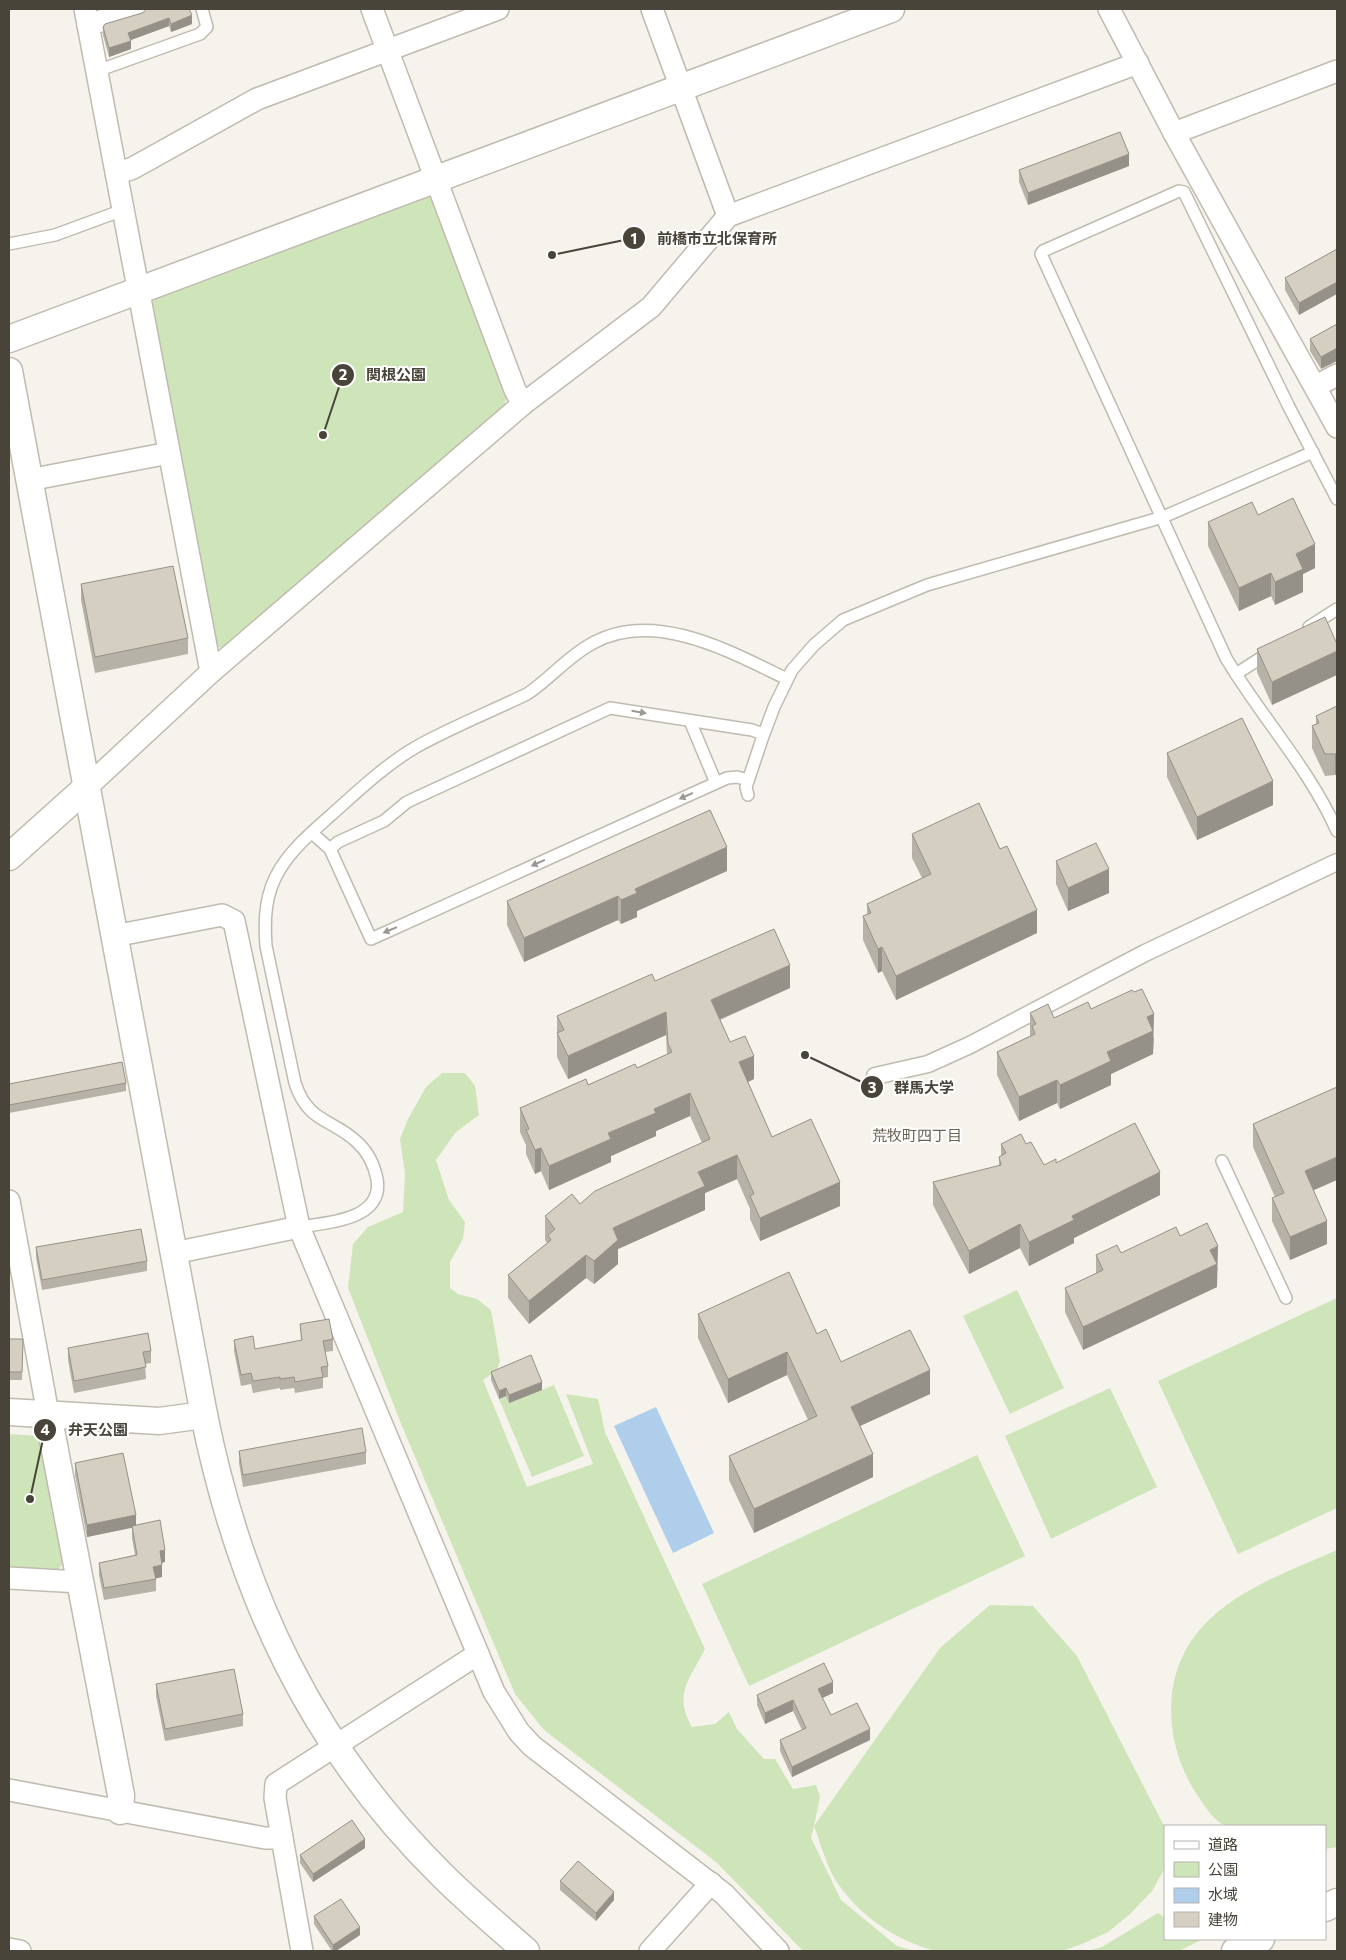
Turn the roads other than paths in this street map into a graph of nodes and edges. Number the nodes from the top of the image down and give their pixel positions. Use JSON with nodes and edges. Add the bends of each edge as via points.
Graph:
{"nodes":[{"id":1,"x":138,"y":9,"type":"edge"},
{"id":2,"x":202,"y":9,"type":"edge"},
{"id":3,"x":372,"y":9,"type":"edge"},
{"id":4,"x":498,"y":9,"type":"edge"},
{"id":5,"x":652,"y":9,"type":"edge"},
{"id":6,"x":1109,"y":9,"type":"edge"},
{"id":7,"x":882,"y":10,"type":"edge"},
{"id":8,"x":86,"y":17,"type":"edge"},
{"id":9,"x":845,"y":17,"type":"edge"},
{"id":10,"x":388,"y":50,"type":"junction"},
{"id":11,"x":1138,"y":63,"type":"junction"},
{"id":12,"x":97,"y":71,"type":"junction"},
{"id":13,"x":1337,"y":71,"type":"edge"},
{"id":14,"x":681,"y":88,"type":"junction"},
{"id":15,"x":1174,"y":133,"type":"junction"},
{"id":16,"x":116,"y":173,"type":"junction"},
{"id":17,"x":437,"y":178,"type":"junction"},
{"id":18,"x":123,"y":210,"type":"junction"},
{"id":19,"x":728,"y":216,"type":"junction"},
{"id":20,"x":9,"y":244,"type":"edge"},
{"id":21,"x":138,"y":291,"type":"junction"},
{"id":22,"x":9,"y":338,"type":"edge"},
{"id":23,"x":9,"y":372,"type":"edge"},
{"id":24,"x":1337,"y":375,"type":"edge"},
{"id":25,"x":1316,"y":386,"type":"junction"},
{"id":26,"x":523,"y":404,"type":"junction"},
{"id":27,"x":1337,"y":426,"type":"edge"},
{"id":28,"x":1312,"y":452,"type":"junction"},
{"id":29,"x":169,"y":453,"type":"junction"},
{"id":30,"x":29,"y":480,"type":"junction"},
{"id":31,"x":1337,"y":499,"type":"edge"},
{"id":32,"x":1163,"y":517,"type":"junction"},
{"id":33,"x":1337,"y":609,"type":"edge"},
{"id":34,"x":1296,"y":635,"type":"edge"},
{"id":35,"x":1279,"y":646,"type":"edge"},
{"id":36,"x":211,"y":672,"type":"junction"},
{"id":37,"x":1236,"y":674,"type":"junction"},
{"id":38,"x":787,"y":679,"type":"junction"},
{"id":39,"x":690,"y":722,"type":"junction"},
{"id":40,"x":764,"y":734,"type":"junction"},
{"id":41,"x":748,"y":780,"type":"junction"},
{"id":42,"x":716,"y":783,"type":"junction"},
{"id":43,"x":87,"y":788,"type":"junction"},
{"id":44,"x":748,"y":795,"type":"dead end"},
{"id":45,"x":1337,"y":831,"type":"edge"},
{"id":46,"x":312,"y":833,"type":"junction"},
{"id":47,"x":330,"y":848,"type":"junction"},
{"id":48,"x":9,"y":857,"type":"edge"},
{"id":49,"x":1337,"y":862,"type":"edge"},
{"id":50,"x":114,"y":936,"type":"junction"},
{"id":51,"x":875,"y":1076,"type":"dead end"},
{"id":52,"x":1222,"y":1160,"type":"dead end"},
{"id":53,"x":9,"y":1201,"type":"edge"},
{"id":54,"x":299,"y":1227,"type":"junction"},
{"id":55,"x":13,"y":1248,"type":"edge"},
{"id":56,"x":174,"y":1253,"type":"junction"},
{"id":57,"x":1286,"y":1298,"type":"dead end"},
{"id":58,"x":9,"y":1412,"type":"edge"},
{"id":59,"x":48,"y":1414,"type":"junction"},
{"id":60,"x":204,"y":1415,"type":"junction"},
{"id":61,"x":9,"y":1578,"type":"edge"},
{"id":62,"x":80,"y":1582,"type":"junction"},
{"id":63,"x":478,"y":1654,"type":"junction"},
{"id":64,"x":335,"y":1745,"type":"junction"},
{"id":65,"x":9,"y":1790,"type":"edge"},
{"id":66,"x":120,"y":1811,"type":"junction"},
{"id":67,"x":282,"y":1838,"type":"junction"},
{"id":68,"x":711,"y":1883,"type":"junction"},
{"id":69,"x":1261,"y":1940,"type":"edge"},
{"id":70,"x":1264,"y":1940,"type":"edge"},
{"id":71,"x":9,"y":1949,"type":"edge"},
{"id":72,"x":20,"y":1951,"type":"edge"},
{"id":73,"x":302,"y":1951,"type":"edge"},
{"id":74,"x":526,"y":1951,"type":"edge"},
{"id":75,"x":650,"y":1951,"type":"edge"},
{"id":76,"x":778,"y":1951,"type":"edge"},
{"id":77,"x":1235,"y":1951,"type":"edge"},
{"id":78,"x":1270,"y":1951,"type":"edge"}],
"edges":[{"from":1,"to":8,"type":"street"},
{"from":2,"to":12,"type":"lane","via":[[206,27],[200,34]]},
{"from":3,"to":10,"type":"street"},
{"from":4,"to":10,"type":"street"},
{"from":5,"to":14,"type":"street"},
{"from":6,"to":11,"type":"street"},
{"from":7,"to":9,"type":"street"},
{"from":8,"to":12,"type":"street"},
{"from":9,"to":14,"type":"street"},
{"from":10,"to":16,"type":"street","via":[[257,99],[152,158]]},
{"from":10,"to":17,"type":"street"},
{"from":11,"to":15,"type":"street"},
{"from":11,"to":19,"type":"street"},
{"from":12,"to":16,"type":"street"},
{"from":13,"to":15,"type":"street"},
{"from":14,"to":17,"type":"street"},
{"from":14,"to":19,"type":"street"},
{"from":15,"to":25,"type":"street"},
{"from":16,"to":18,"type":"street"},
{"from":17,"to":21,"type":"street"},
{"from":17,"to":26,"type":"street"},
{"from":18,"to":20,"type":"lane","via":[[55,235]]},
{"from":18,"to":21,"type":"street"},
{"from":19,"to":26,"type":"street","via":[[651,307]]},
{"from":21,"to":22,"type":"street"},
{"from":21,"to":29,"type":"street"},
{"from":23,"to":30,"type":"street"},
{"from":24,"to":25,"type":"street"},
{"from":25,"to":27,"type":"street"},
{"from":26,"to":36,"type":"street"},
{"from":28,"to":31,"type":"lane"},
{"from":28,"to":32,"type":"lane"},
{"from":28,"to":32,"type":"lane","via":[[1184,192],[1179,190],[1041,254]]},
{"from":29,"to":30,"type":"street"},
{"from":29,"to":36,"type":"street"},
{"from":30,"to":43,"type":"street"},
{"from":32,"to":37,"type":"lane"},
{"from":32,"to":38,"type":"lane","via":[[926,585],[869,608],[843,620],[814,645]]},
{"from":33,"to":34,"type":"lane"},
{"from":35,"to":37,"type":"lane"},
{"from":36,"to":43,"type":"street"},
{"from":37,"to":45,"type":"lane","via":[[1318,792]]},
{"from":38,"to":40,"type":"lane"},
{"from":38,"to":46,"type":"lane","via":[[678,635],[640,630],[607,636],[576,654],[550,674],[542,685],[527,694],[416,747],[358,790]]},
{"from":39,"to":40,"type":"lane"},
{"from":39,"to":42,"type":"lane"},
{"from":47,"to":39,"type":"lane","one_way":true,"via":[[384,821],[407,802],[610,708]]},
{"from":40,"to":41,"type":"lane"},
{"from":41,"to":42,"type":"lane","via":[[737,777]]},
{"from":41,"to":44,"type":"lane"},
{"from":42,"to":47,"type":"lane","one_way":true,"via":[[371,939]]},
{"from":43,"to":48,"type":"street"},
{"from":43,"to":50,"type":"street"},
{"from":46,"to":47,"type":"lane"},
{"from":46,"to":54,"type":"lane","via":[[290,855],[272,888],[265,916],[266,946],[298,1092],[312,1113],[365,1151],[374,1166],[377,1183],[371,1205],[360,1213],[337,1221]]},
{"from":49,"to":51,"type":"street","via":[[1145,953],[961,1049],[928,1064]]},
{"from":50,"to":54,"type":"street","via":[[222,916],[234,921]]},
{"from":50,"to":56,"type":"street"},
{"from":52,"to":57,"type":"lane"},
{"from":53,"to":55,"type":"street"},
{"from":54,"to":56,"type":"street"},
{"from":54,"to":63,"type":"street"},
{"from":55,"to":59,"type":"street"},
{"from":56,"to":60,"type":"street"},
{"from":58,"to":59,"type":"street"},
{"from":59,"to":60,"type":"street","via":[[159,1421]]},
{"from":59,"to":62,"type":"street"},
{"from":60,"to":64,"type":"street","via":[[226,1508],[256,1597],[300,1688]]},
{"from":61,"to":62,"type":"street"},
{"from":62,"to":66,"type":"street","via":[[121,1795]]},
{"from":63,"to":64,"type":"street"},
{"from":63,"to":68,"type":"street","via":[[505,1712],[532,1746]]},
{"from":64,"to":67,"type":"street","via":[[276,1784],[275,1798]]},
{"from":64,"to":74,"type":"street","via":[[394,1823],[441,1874]]},
{"from":65,"to":66,"type":"street"},
{"from":66,"to":67,"type":"street","via":[[266,1838]]},
{"from":67,"to":73,"type":"street"},
{"from":68,"to":75,"type":"street"},
{"from":68,"to":76,"type":"street"},
{"from":69,"to":77,"type":"street"},
{"from":70,"to":78,"type":"street"},
{"from":71,"to":72,"type":"street"}]}
